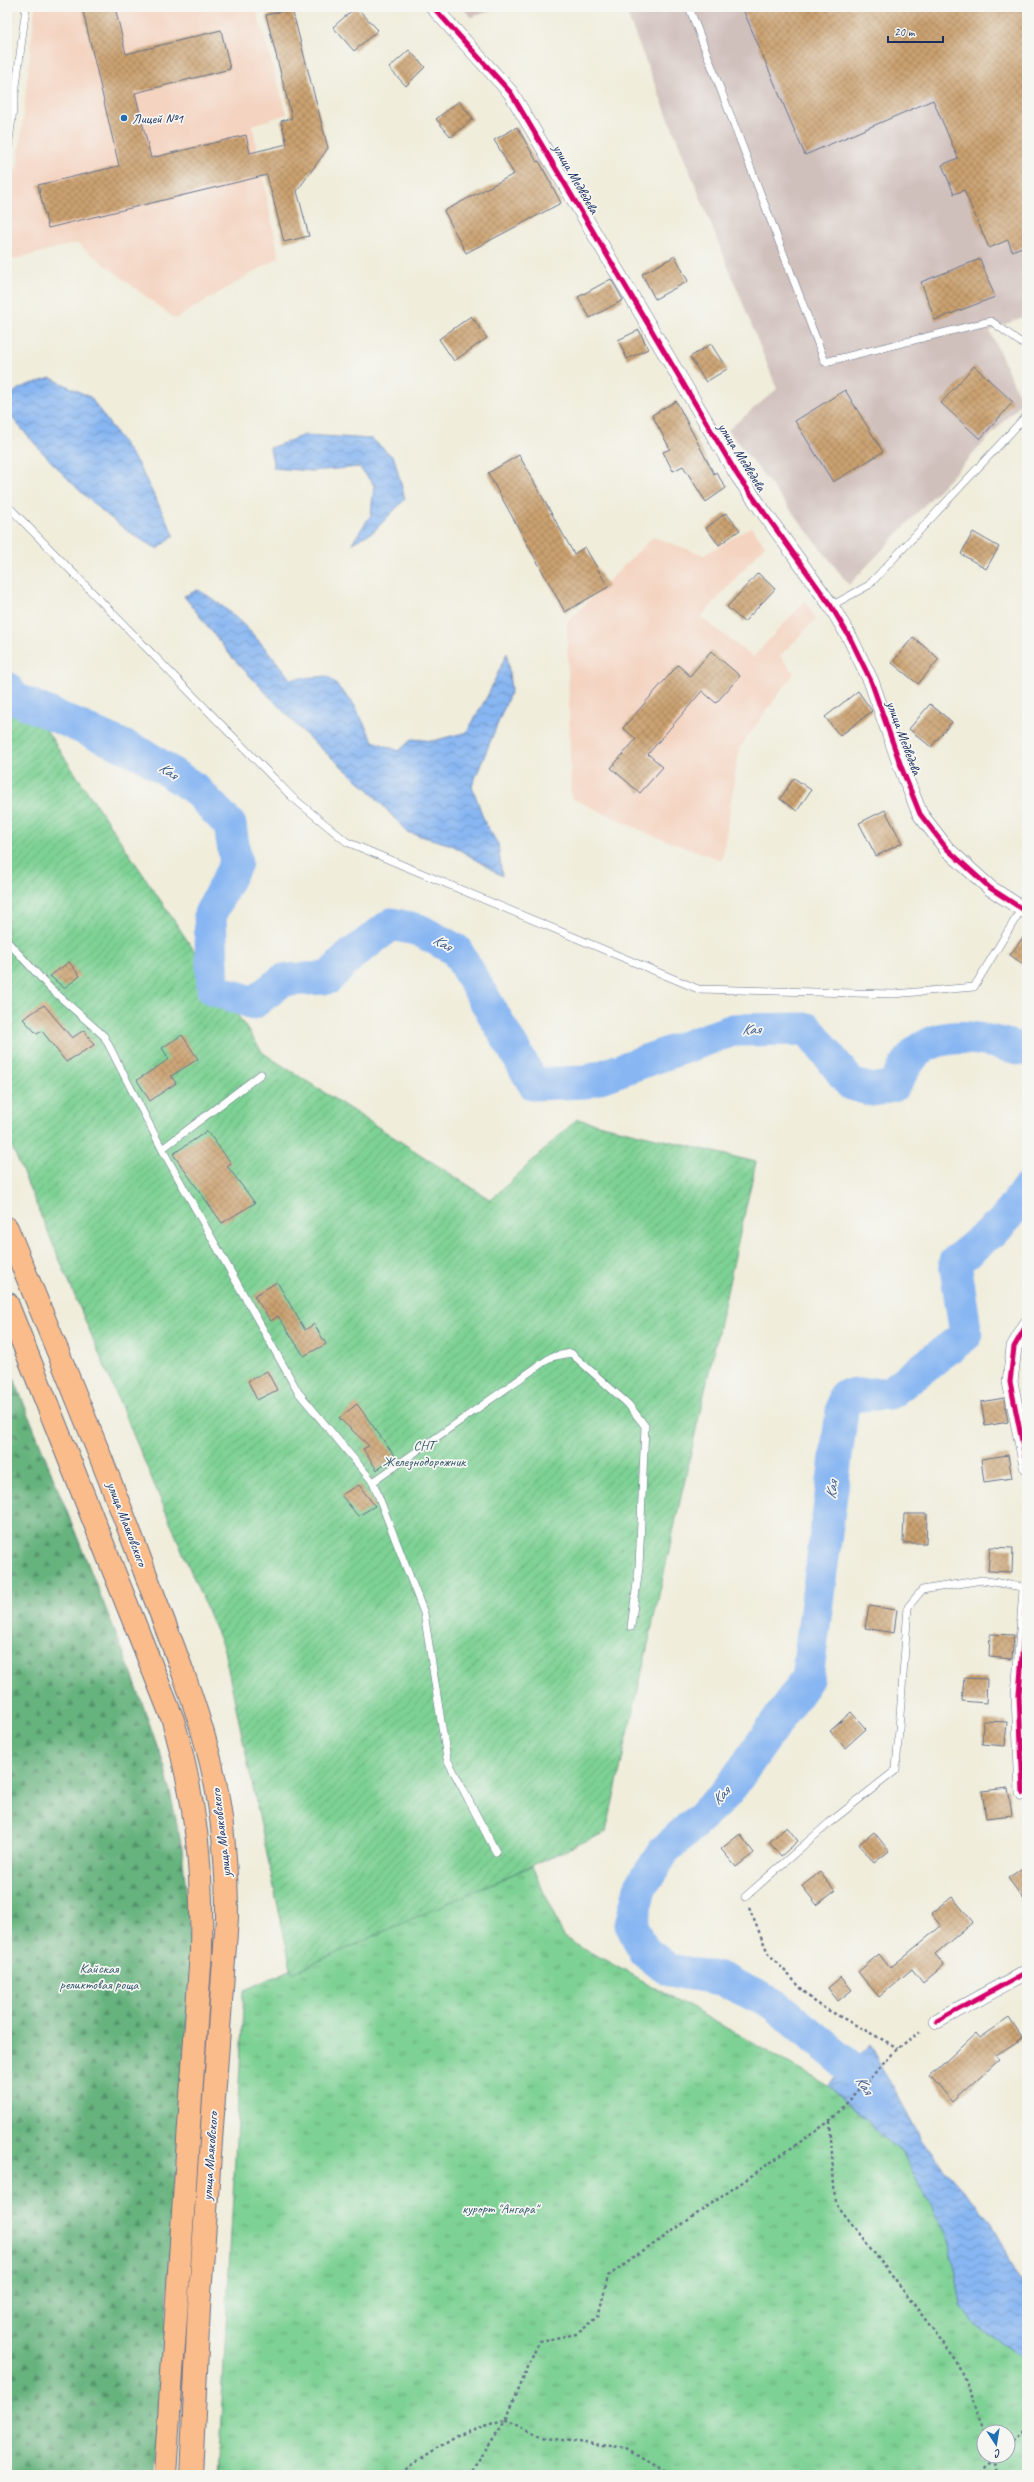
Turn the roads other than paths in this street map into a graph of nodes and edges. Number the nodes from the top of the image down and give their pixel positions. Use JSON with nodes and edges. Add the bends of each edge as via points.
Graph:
{"nodes":[{"id":1,"x":26,"y":7,"type":"edge"},
{"id":2,"x":433,"y":7,"type":"edge"},
{"id":3,"x":689,"y":7,"type":"edge"},
{"id":4,"x":7,"y":157,"type":"edge"},
{"id":5,"x":1027,"y":347,"type":"edge"},
{"id":6,"x":1027,"y":415,"type":"edge"},
{"id":7,"x":7,"y":505,"type":"edge"},
{"id":8,"x":831,"y":606,"type":"junction"},
{"id":9,"x":1024,"y":910,"type":"edge"},
{"id":10,"x":7,"y":942,"type":"edge"},
{"id":11,"x":261,"y":1074,"type":"dead end"},
{"id":12,"x":162,"y":1149,"type":"junction"},
{"id":13,"x":7,"y":1228,"type":"edge"},
{"id":14,"x":7,"y":1304,"type":"edge"},
{"id":15,"x":1027,"y":1324,"type":"edge"},
{"id":16,"x":1027,"y":1466,"type":"edge"},
{"id":17,"x":373,"y":1482,"type":"junction"},
{"id":18,"x":1027,"y":1589,"type":"edge"},
{"id":19,"x":631,"y":1627,"type":"dead end"},
{"id":20,"x":1022,"y":1793,"type":"dead end"},
{"id":21,"x":496,"y":1852,"type":"dead end"},
{"id":22,"x":745,"y":1897,"type":"road end"},
{"id":23,"x":1027,"y":1972,"type":"edge"},
{"id":24,"x":937,"y":2021,"type":"road end"},
{"id":25,"x":166,"y":2475,"type":"edge"},
{"id":26,"x":190,"y":2475,"type":"edge"}],
"edges":[{"from":1,"to":4,"type":"lane"},
{"from":2,"to":8,"type":"street","name":"улица Медведева","via":[[511,93],[738,476]]},
{"from":3,"to":5,"type":"lane","via":[[825,362],[991,321]]},
{"from":6,"to":8,"type":"lane","via":[[869,585]]},
{"from":7,"to":9,"type":"lane","via":[[292,797],[347,842],[698,989],[893,994],[974,987]]},
{"from":8,"to":9,"type":"street","name":"улица Медведева","via":[[871,681],[920,814],[947,849],[985,883]]},
{"from":10,"to":12,"type":"lane","via":[[50,988],[104,1036]]},
{"from":11,"to":12,"type":"lane"},
{"from":12,"to":17,"type":"lane","via":[[298,1392]]},
{"from":13,"to":26,"type":"main road","name":"улица Маяковского","via":[[119,1502],[207,1744],[216,1789],[227,1879],[227,1918],[199,2308]]},
{"from":14,"to":25,"type":"main road","name":"улица Маяковского","via":[[173,1720],[188,1771],[197,1822],[202,1896],[201,1951]]},
{"from":15,"to":16,"type":"street","via":[[1014,1347],[1010,1382]]},
{"from":17,"to":19,"type":"lane","via":[[551,1357],[571,1353],[628,1404],[645,1426],[640,1568]]},
{"from":17,"to":21,"type":"lane","via":[[424,1613],[447,1759]]},
{"from":18,"to":20,"type":"street","via":[[1019,1695]]},
{"from":18,"to":22,"type":"lane","via":[[982,1580],[922,1590],[908,1607],[896,1770],[829,1823]]},
{"from":23,"to":24,"type":"street"}]}
